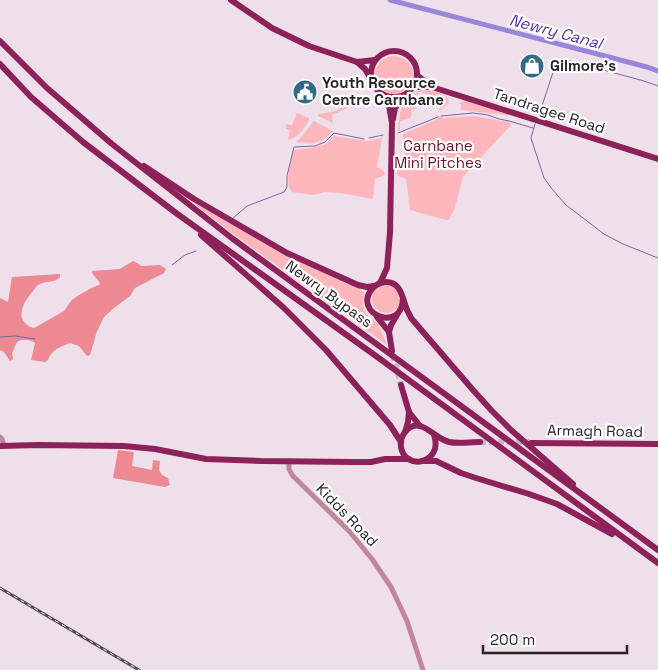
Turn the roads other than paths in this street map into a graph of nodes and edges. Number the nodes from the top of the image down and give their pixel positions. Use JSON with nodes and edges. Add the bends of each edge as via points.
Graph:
{"nodes":[{"id":1,"x":231,"y":0,"type":"edge"},
{"id":2,"x":0,"y":41,"type":"edge"},
{"id":3,"x":375,"y":60,"type":"junction"},
{"id":4,"x":357,"y":62,"type":"junction"},
{"id":5,"x":0,"y":64,"type":"edge"},
{"id":6,"x":418,"y":76,"type":"junction"},
{"id":7,"x":372,"y":80,"type":"junction"},
{"id":8,"x":414,"y":87,"type":"junction"},
{"id":9,"x":432,"y":87,"type":"junction"},
{"id":10,"x":405,"y":95,"type":"junction"},
{"id":11,"x":386,"y":96,"type":"junction"},
{"id":12,"x":392,"y":123,"type":"junction"},
{"id":13,"x":112,"y":144,"type":"junction"},
{"id":14,"x":658,"y":159,"type":"edge"},
{"id":15,"x":176,"y":213,"type":"junction"},
{"id":16,"x":387,"y":268,"type":"junction"},
{"id":17,"x":378,"y":284,"type":"junction"},
{"id":18,"x":395,"y":285,"type":"junction"},
{"id":19,"x":403,"y":298,"type":"junction"},
{"id":20,"x":398,"y":314,"type":"junction"},
{"id":21,"x":376,"y":316,"type":"junction"},
{"id":22,"x":389,"y":332,"type":"junction"},
{"id":23,"x":392,"y":351,"type":"tunnel mouth"},
{"id":24,"x":401,"y":385,"type":"tunnel mouth"},
{"id":25,"x":409,"y":412,"type":"junction"},
{"id":26,"x":420,"y":426,"type":"junction"},
{"id":27,"x":405,"y":432,"type":"junction"},
{"id":28,"x":434,"y":435,"type":"junction"},
{"id":29,"x":0,"y":437,"type":"edge"},
{"id":30,"x":449,"y":442,"type":"junction"},
{"id":31,"x":480,"y":442,"type":"tunnel mouth"},
{"id":32,"x":531,"y":442,"type":"tunnel mouth"},
{"id":33,"x":658,"y":444,"type":"edge"},
{"id":34,"x":401,"y":445,"type":"junction"},
{"id":35,"x":2,"y":446,"type":"edge"},
{"id":36,"x":434,"y":453,"type":"junction"},
{"id":37,"x":385,"y":459,"type":"junction"},
{"id":38,"x":409,"y":459,"type":"junction"},
{"id":39,"x":425,"y":461,"type":"junction"},
{"id":40,"x":289,"y":462,"type":"junction"},
{"id":41,"x":595,"y":504,"type":"junction"},
{"id":42,"x":633,"y":546,"type":"junction"},
{"id":43,"x":658,"y":550,"type":"edge"},
{"id":44,"x":658,"y":563,"type":"edge"},
{"id":45,"x":423,"y":670,"type":"edge"}],
"edges":[{"from":1,"to":4,"type":"highway","via":[[295,39]]},
{"from":2,"to":13,"type":"highway","name":"Newry Bypass","via":[[47,88]]},
{"from":3,"to":4,"type":"highway"},
{"from":3,"to":6,"type":"highway","via":[[388,52],[401,52],[415,64]]},
{"from":3,"to":7,"type":"highway"},
{"from":4,"to":7,"type":"highway"},
{"from":5,"to":15,"type":"highway","name":"Newry Bypass","via":[[69,131]]},
{"from":6,"to":8,"type":"highway"},
{"from":6,"to":9,"type":"highway","name":"Tandragee Road"},
{"from":7,"to":11,"type":"highway","via":[[379,92]]},
{"from":8,"to":9,"type":"highway","name":"Tandragee Road"},
{"from":8,"to":10,"type":"highway"},
{"from":9,"to":14,"type":"highway","name":"Tandragee Road"},
{"from":10,"to":11,"type":"highway"},
{"from":10,"to":12,"type":"highway","via":[[395,108]]},
{"from":11,"to":12,"type":"highway"},
{"from":12,"to":16,"type":"highway"},
{"from":13,"to":17,"type":"highway","via":[[194,199],[287,252],[358,285]]},
{"from":13,"to":41,"type":"highway","name":"Newry Bypass","via":[[233,239]]},
{"from":15,"to":34,"type":"highway","via":[[306,329],[376,407]]},
{"from":15,"to":42,"type":"highway","name":"Newry Bypass"},
{"from":16,"to":17,"type":"highway"},
{"from":16,"to":18,"type":"highway"},
{"from":17,"to":18,"type":"highway"},
{"from":17,"to":21,"type":"highway","via":[[368,295],[369,307]]},
{"from":18,"to":19,"type":"highway"},
{"from":19,"to":20,"type":"highway"},
{"from":19,"to":41,"type":"highway","via":[[412,318],[479,397],[511,430]]},
{"from":20,"to":21,"type":"highway","via":[[388,318]]},
{"from":20,"to":22,"type":"highway"},
{"from":21,"to":22,"type":"highway"},
{"from":22,"to":23,"type":"highway"},
{"from":24,"to":25,"type":"highway"},
{"from":25,"to":26,"type":"highway"},
{"from":25,"to":27,"type":"highway"},
{"from":26,"to":27,"type":"highway"},
{"from":26,"to":28,"type":"highway","via":[[431,430]]},
{"from":27,"to":34,"type":"highway"},
{"from":28,"to":30,"type":"highway"},
{"from":28,"to":36,"type":"highway"},
{"from":29,"to":35,"type":"street"},
{"from":30,"to":31,"type":"highway"},
{"from":30,"to":36,"type":"highway"},
{"from":32,"to":33,"type":"highway","name":"Armagh Road"},
{"from":34,"to":37,"type":"highway"},
{"from":34,"to":38,"type":"highway"},
{"from":35,"to":40,"type":"highway","via":[[124,446],[211,459]]},
{"from":36,"to":39,"type":"highway"},
{"from":37,"to":38,"type":"highway"},
{"from":37,"to":40,"type":"highway","via":[[371,462]]},
{"from":38,"to":39,"type":"highway"},
{"from":39,"to":42,"type":"highway","via":[[436,461],[461,473],[557,504]]},
{"from":40,"to":45,"type":"street","name":"Kidds Road","via":[[292,475],[349,531],[391,587]]},
{"from":41,"to":43,"type":"highway","name":"Newry Bypass"},
{"from":42,"to":44,"type":"highway","name":"Newry Bypass"}]}
